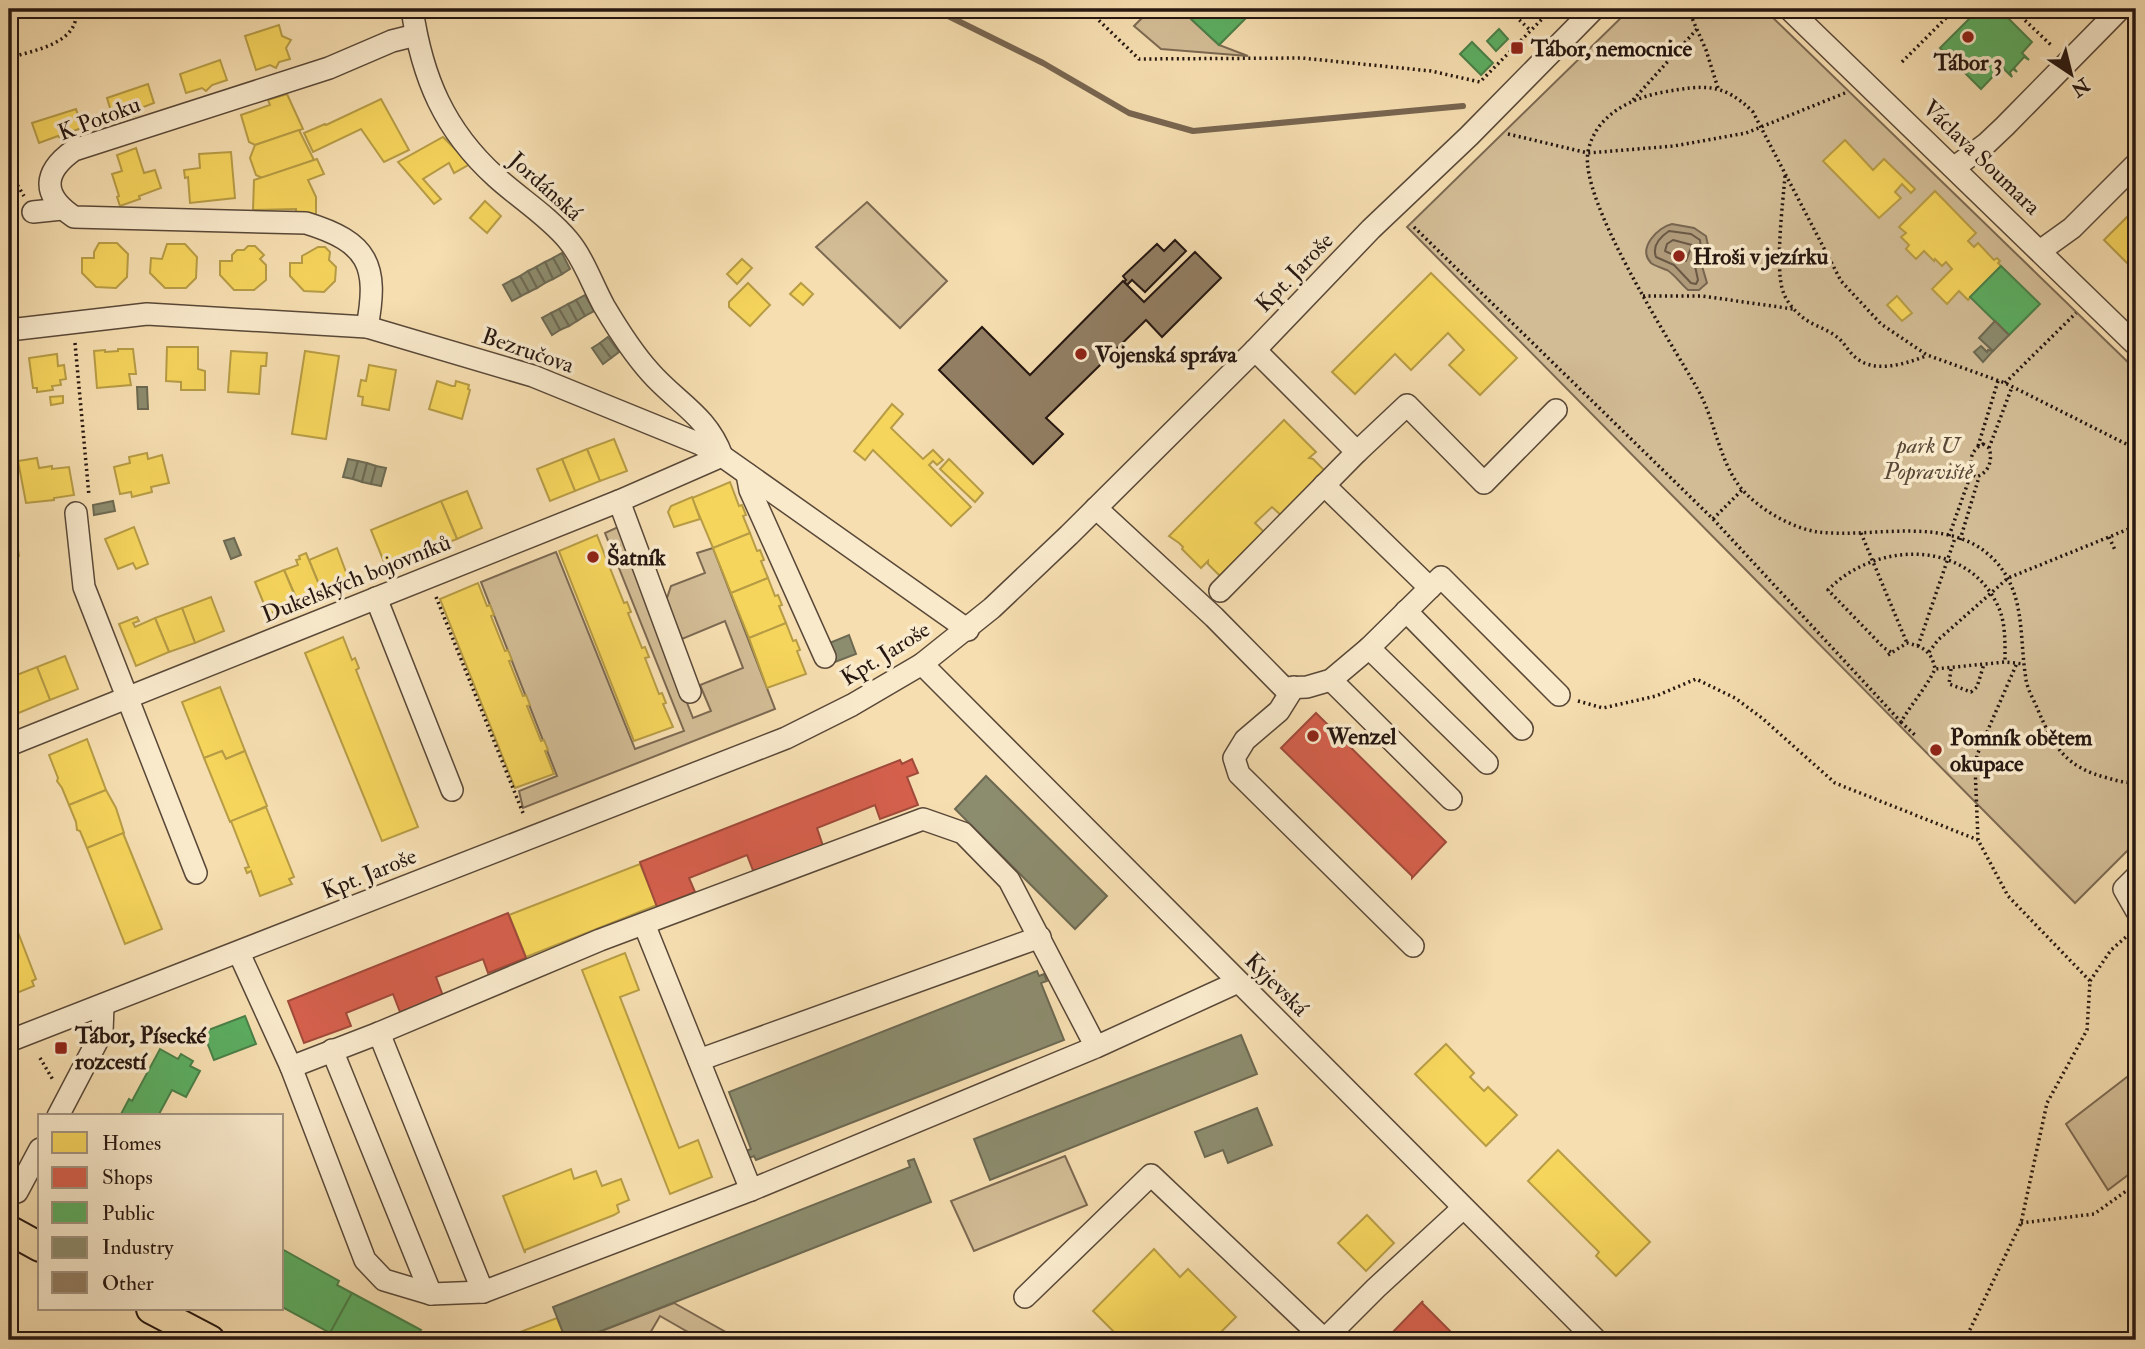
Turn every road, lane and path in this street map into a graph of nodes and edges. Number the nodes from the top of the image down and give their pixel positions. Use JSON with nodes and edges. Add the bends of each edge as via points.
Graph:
{"nodes":[{"id":1,"x":76,"y":9,"type":"edge"},
{"id":2,"x":412,"y":9,"type":"edge"},
{"id":3,"x":1087,"y":9,"type":"edge"},
{"id":4,"x":1517,"y":9,"type":"edge"},
{"id":5,"x":1552,"y":9,"type":"edge"},
{"id":6,"x":1594,"y":9,"type":"edge"},
{"id":7,"x":1688,"y":9,"type":"edge"},
{"id":8,"x":1789,"y":9,"type":"edge"},
{"id":9,"x":2013,"y":9,"type":"edge"},
{"id":10,"x":2120,"y":9,"type":"edge"},
{"id":11,"x":1952,"y":10,"type":"edge"},
{"id":12,"x":1697,"y":29,"type":"junction"},
{"id":13,"x":1531,"y":31,"type":"junction"},
{"id":14,"x":416,"y":35,"type":"junction"},
{"id":15,"x":2052,"y":46,"type":"dead end"},
{"id":16,"x":9,"y":58,"type":"edge"},
{"id":17,"x":1902,"y":62,"type":"dead end"},
{"id":18,"x":1718,"y":88,"type":"junction"},
{"id":19,"x":1847,"y":92,"type":"dead end"},
{"id":20,"x":1633,"y":100,"type":"junction"},
{"id":21,"x":1761,"y":127,"type":"junction"},
{"id":22,"x":1507,"y":134,"type":"dead end"},
{"id":23,"x":1588,"y":153,"type":"junction"},
{"id":24,"x":2136,"y":164,"type":"edge"},
{"id":25,"x":1955,"y":167,"type":"junction"},
{"id":26,"x":9,"y":171,"type":"edge"},
{"id":27,"x":1786,"y":174,"type":"junction"},
{"id":28,"x":62,"y":209,"type":"junction"},
{"id":29,"x":33,"y":212,"type":"joint"},
{"id":30,"x":1413,"y":228,"type":"dead end"},
{"id":31,"x":2040,"y":251,"type":"junction"},
{"id":32,"x":1643,"y":296,"type":"junction"},
{"id":33,"x":2090,"y":299,"type":"junction"},
{"id":34,"x":1793,"y":309,"type":"junction"},
{"id":35,"x":367,"y":327,"type":"junction"},
{"id":36,"x":9,"y":330,"type":"edge"},
{"id":37,"x":75,"y":342,"type":"dead end"},
{"id":38,"x":2136,"y":345,"type":"edge"},
{"id":39,"x":1255,"y":350,"type":"junction"},
{"id":40,"x":1927,"y":355,"type":"junction"},
{"id":41,"x":1998,"y":381,"type":"junction"},
{"id":42,"x":2005,"y":383,"type":"junction"},
{"id":43,"x":2012,"y":387,"type":"junction"},
{"id":44,"x":1556,"y":410,"type":"dead end"},
{"id":45,"x":1978,"y":446,"type":"junction"},
{"id":46,"x":1989,"y":448,"type":"junction"},
{"id":47,"x":2136,"y":449,"type":"edge"},
{"id":48,"x":1357,"y":452,"type":"junction"},
{"id":49,"x":722,"y":456,"type":"junction"},
{"id":50,"x":747,"y":474,"type":"junction"},
{"id":51,"x":1971,"y":474,"type":"junction"},
{"id":52,"x":1979,"y":477,"type":"junction"},
{"id":53,"x":1324,"y":485,"type":"junction"},
{"id":54,"x":1742,"y":489,"type":"junction"},
{"id":55,"x":619,"y":501,"type":"junction"},
{"id":56,"x":1096,"y":508,"type":"junction"},
{"id":57,"x":76,"y":513,"type":"joint"},
{"id":58,"x":1713,"y":519,"type":"junction"},
{"id":59,"x":2136,"y":526,"type":"edge"},
{"id":60,"x":1861,"y":533,"type":"junction"},
{"id":61,"x":1949,"y":536,"type":"junction"},
{"id":62,"x":2109,"y":537,"type":"junction"},
{"id":63,"x":1958,"y":539,"type":"junction"},
{"id":64,"x":2115,"y":550,"type":"dead end"},
{"id":65,"x":1872,"y":559,"type":"junction"},
{"id":66,"x":1948,"y":559,"type":"junction"},
{"id":67,"x":2008,"y":578,"type":"junction"},
{"id":68,"x":1430,"y":588,"type":"junction"},
{"id":69,"x":1220,"y":591,"type":"dead end"},
{"id":70,"x":1991,"y":593,"type":"junction"},
{"id":71,"x":435,"y":596,"type":"dead end"},
{"id":72,"x":376,"y":598,"type":"junction"},
{"id":73,"x":1406,"y":611,"type":"junction"},
{"id":74,"x":968,"y":630,"type":"junction"},
{"id":75,"x":1907,"y":643,"type":"junction"},
{"id":76,"x":1918,"y":646,"type":"junction"},
{"id":77,"x":1369,"y":648,"type":"junction"},
{"id":78,"x":1929,"y":652,"type":"junction"},
{"id":79,"x":825,"y":657,"type":"dead end"},
{"id":80,"x":2005,"y":662,"type":"junction"},
{"id":81,"x":2017,"y":663,"type":"junction"},
{"id":82,"x":922,"y":664,"type":"junction"},
{"id":83,"x":1984,"y":664,"type":"junction"},
{"id":84,"x":2024,"y":664,"type":"junction"},
{"id":85,"x":1936,"y":669,"type":"junction"},
{"id":86,"x":1951,"y":669,"type":"junction"},
{"id":87,"x":1331,"y":680,"type":"junction"},
{"id":88,"x":1294,"y":687,"type":"junction"},
{"id":89,"x":690,"y":692,"type":"dead end"},
{"id":90,"x":1559,"y":695,"type":"joint"},
{"id":91,"x":128,"y":698,"type":"junction"},
{"id":92,"x":1901,"y":722,"type":"junction"},
{"id":93,"x":1522,"y":729,"type":"dead end"},
{"id":94,"x":1916,"y":736,"type":"dead end"},
{"id":95,"x":9,"y":745,"type":"edge"},
{"id":96,"x":1487,"y":763,"type":"dead end"},
{"id":97,"x":2136,"y":783,"type":"edge"},
{"id":98,"x":452,"y":790,"type":"dead end"},
{"id":99,"x":1451,"y":799,"type":"dead end"},
{"id":100,"x":523,"y":813,"type":"dead end"},
{"id":101,"x":1978,"y":840,"type":"junction"},
{"id":102,"x":196,"y":873,"type":"dead end"},
{"id":103,"x":2136,"y":877,"type":"edge"},
{"id":104,"x":2136,"y":911,"type":"edge"},
{"id":105,"x":644,"y":924,"type":"junction"},
{"id":106,"x":2136,"y":928,"type":"edge"},
{"id":107,"x":1040,"y":937,"type":"junction"},
{"id":108,"x":1413,"y":946,"type":"dead end"},
{"id":109,"x":239,"y":953,"type":"junction"},
{"id":110,"x":2090,"y":981,"type":"junction"},
{"id":111,"x":1238,"y":982,"type":"junction"},
{"id":112,"x":103,"y":1006,"type":"junction"},
{"id":113,"x":379,"y":1033,"type":"junction"},
{"id":114,"x":9,"y":1041,"type":"edge"},
{"id":115,"x":1096,"y":1047,"type":"junction"},
{"id":116,"x":332,"y":1050,"type":"junction"},
{"id":117,"x":699,"y":1060,"type":"junction"},
{"id":118,"x":291,"y":1067,"type":"junction"},
{"id":119,"x":59,"y":1114,"type":"edge"},
{"id":120,"x":38,"y":1153,"type":"edge"},
{"id":121,"x":2136,"y":1184,"type":"edge"},
{"id":122,"x":751,"y":1190,"type":"junction"},
{"id":123,"x":17,"y":1192,"type":"dead end"},
{"id":124,"x":1464,"y":1208,"type":"junction"},
{"id":125,"x":2021,"y":1223,"type":"junction"},
{"id":126,"x":9,"y":1230,"type":"edge"},
{"id":127,"x":38,"y":1246,"type":"edge"},
{"id":128,"x":483,"y":1292,"type":"junction"},
{"id":129,"x":431,"y":1294,"type":"junction"},
{"id":130,"x":1025,"y":1297,"type":"dead end"},
{"id":131,"x":153,"y":1310,"type":"edge"},
{"id":132,"x":210,"y":1340,"type":"edge"},
{"id":133,"x":1324,"y":1340,"type":"edge"},
{"id":134,"x":1596,"y":1340,"type":"edge"},
{"id":135,"x":1965,"y":1340,"type":"edge"}],
"edges":[{"from":1,"to":16,"type":"path","via":[[76,21],[65,38]]},
{"from":2,"to":14,"type":"street","name":"Jordánská"},
{"from":3,"to":13,"type":"path","via":[[1139,59],[1302,58],[1432,71],[1480,82]]},
{"from":4,"to":13,"type":"path","via":[[1512,13]]},
{"from":5,"to":13,"type":"path"},
{"from":6,"to":39,"type":"street","name":"Kpt. Jaroše"},
{"from":7,"to":12,"type":"path"},
{"from":8,"to":25,"type":"street","name":"Václava Soumara"},
{"from":9,"to":15,"type":"path"},
{"from":10,"to":25,"type":"street","via":[[2005,126]]},
{"from":11,"to":17,"type":"path"},
{"from":12,"to":18,"type":"path"},
{"from":12,"to":20,"type":"path"},
{"from":14,"to":28,"type":"street","name":"K Potoku","via":[[362,51],[329,68],[74,150],[58,161],[50,175],[52,192]]},
{"from":14,"to":49,"type":"street","name":"Jordánská","via":[[443,114],[465,145],[568,240],[628,343],[650,373],[701,418]]},
{"from":18,"to":20,"type":"path","via":[[1690,88]]},
{"from":18,"to":21,"type":"path","via":[[1742,101]]},
{"from":19,"to":21,"type":"path"},
{"from":20,"to":23,"type":"path","via":[[1598,128]]},
{"from":21,"to":23,"type":"path","via":[[1674,146]]},
{"from":21,"to":27,"type":"path"},
{"from":22,"to":23,"type":"path"},
{"from":23,"to":32,"type":"path","via":[[1596,203]]},
{"from":24,"to":31,"type":"street","via":[[2072,228]]},
{"from":25,"to":31,"type":"street","name":"Václava Soumara"},
{"from":26,"to":29,"type":"path"},
{"from":27,"to":34,"type":"path","via":[[1781,273]]},
{"from":27,"to":40,"type":"path","via":[[1841,281],[1881,324]]},
{"from":28,"to":29,"type":"street"},
{"from":28,"to":35,"type":"street","via":[[74,216],[306,223],[334,232],[367,262],[373,296]]},
{"from":30,"to":58,"type":"path"},
{"from":31,"to":33,"type":"street","name":"Václava Soumara"},
{"from":32,"to":34,"type":"path","via":[[1702,296]]},
{"from":32,"to":54,"type":"path","via":[[1699,392],[1727,466]]},
{"from":33,"to":38,"type":"street","name":"Václava Soumara"},
{"from":33,"to":42,"type":"path"},
{"from":34,"to":40,"type":"path","via":[[1838,337],[1855,357],[1867,363],[1891,365]]},
{"from":35,"to":36,"type":"street","name":"Bezručova","via":[[147,314]]},
{"from":35,"to":49,"type":"street","name":"Bezručova","via":[[533,376]]},
{"from":37,"to":57,"type":"path","via":[[89,498]]},
{"from":39,"to":48,"type":"street"},
{"from":39,"to":56,"type":"street","name":"Kpt. Jaroše"},
{"from":40,"to":41,"type":"path"},
{"from":41,"to":42,"type":"path"},
{"from":41,"to":45,"type":"path"},
{"from":42,"to":43,"type":"path"},
{"from":43,"to":46,"type":"path"},
{"from":43,"to":47,"type":"path"},
{"from":44,"to":48,"type":"street","via":[[1476,490],[1407,405]]},
{"from":45,"to":46,"type":"path"},
{"from":45,"to":51,"type":"path","via":[[1971,456]]},
{"from":46,"to":52,"type":"path","via":[[1989,466]]},
{"from":48,"to":53,"type":"street"},
{"from":49,"to":50,"type":"street","name":"Bezručova"},
{"from":49,"to":55,"type":"street","name":"Dukelských bojovníků"},
{"from":50,"to":74,"type":"street","name":"Bezručova"},
{"from":50,"to":79,"type":"street","via":[[750,490]]},
{"from":51,"to":52,"type":"path"},
{"from":51,"to":61,"type":"path"},
{"from":52,"to":63,"type":"path"},
{"from":53,"to":68,"type":"street"},
{"from":53,"to":69,"type":"street"},
{"from":54,"to":58,"type":"path"},
{"from":54,"to":60,"type":"path","via":[[1773,514],[1804,528]]},
{"from":55,"to":72,"type":"street","name":"Dukelských bojovníků"},
{"from":55,"to":89,"type":"street"},
{"from":56,"to":74,"type":"street","name":"Kpt. Jaroše"},
{"from":56,"to":88,"type":"street","via":[[1284,688]]},
{"from":57,"to":91,"type":"street","via":[[84,587]]},
{"from":58,"to":92,"type":"path"},
{"from":59,"to":62,"type":"path"},
{"from":60,"to":61,"type":"path","via":[[1897,530]]},
{"from":60,"to":65,"type":"path"},
{"from":61,"to":63,"type":"path"},
{"from":62,"to":64,"type":"path"},
{"from":62,"to":67,"type":"path"},
{"from":63,"to":66,"type":"path"},
{"from":63,"to":67,"type":"path","via":[[1987,554]]},
{"from":65,"to":66,"type":"path","via":[[1905,554]]},
{"from":65,"to":75,"type":"path"},
{"from":65,"to":75,"type":"path","via":[[1828,590],[1889,653]]},
{"from":66,"to":70,"type":"path"},
{"from":66,"to":76,"type":"path"},
{"from":67,"to":70,"type":"path"},
{"from":67,"to":84,"type":"path","via":[[2022,619]]},
{"from":68,"to":73,"type":"street"},
{"from":68,"to":90,"type":"street","via":[[1441,577]]},
{"from":70,"to":78,"type":"path"},
{"from":70,"to":80,"type":"path","via":[[2001,614]]},
{"from":71,"to":100,"type":"path"},
{"from":72,"to":91,"type":"street","name":"Dukelských bojovníků"},
{"from":72,"to":98,"type":"street"},
{"from":73,"to":77,"type":"street"},
{"from":73,"to":93,"type":"street"},
{"from":74,"to":82,"type":"street","name":"Kpt. Jaroše"},
{"from":75,"to":76,"type":"path"},
{"from":76,"to":78,"type":"path"},
{"from":77,"to":87,"type":"street"},
{"from":77,"to":96,"type":"street"},
{"from":78,"to":85,"type":"path"},
{"from":80,"to":81,"type":"path"},
{"from":80,"to":83,"type":"path"},
{"from":81,"to":84,"type":"path"},
{"from":81,"to":101,"type":"path","via":[[1977,755]]},
{"from":82,"to":109,"type":"street","name":"Kpt. Jaroše","via":[[786,738]]},
{"from":82,"to":111,"type":"street","name":"Kyjevská"},
{"from":83,"to":86,"type":"path"},
{"from":83,"to":86,"type":"path","via":[[1971,692],[1949,684]]},
{"from":84,"to":97,"type":"path","via":[[2026,682],[2042,718],[2068,760],[2091,773]]},
{"from":85,"to":86,"type":"path"},
{"from":85,"to":92,"type":"path"},
{"from":87,"to":88,"type":"street"},
{"from":87,"to":99,"type":"street"},
{"from":88,"to":108,"type":"street","via":[[1279,712],[1238,749],[1234,758],[1239,774]]},
{"from":90,"to":101,"type":"path","via":[[1603,708],[1656,696],[1696,679],[1762,718],[1835,783]]},
{"from":91,"to":95,"type":"street","name":"Dukelských bojovníků"},
{"from":91,"to":102,"type":"street"},
{"from":92,"to":94,"type":"path"},
{"from":101,"to":110,"type":"path","via":[[2008,896]]},
{"from":103,"to":104,"type":"street","via":[[2124,889]]},
{"from":105,"to":107,"type":"street","via":[[923,819],[963,833],[1009,880]]},
{"from":105,"to":113,"type":"street"},
{"from":105,"to":117,"type":"street"},
{"from":106,"to":110,"type":"path","via":[[2111,950]]},
{"from":107,"to":115,"type":"street"},
{"from":107,"to":117,"type":"street"},
{"from":109,"to":112,"type":"street","name":"Kpt. Jaroše"},
{"from":109,"to":118,"type":"street"},
{"from":110,"to":125,"type":"path","via":[[2087,1030],[2047,1103]]},
{"from":111,"to":115,"type":"street"},
{"from":111,"to":124,"type":"street","name":"Kyjevská"},
{"from":112,"to":114,"type":"street","name":"Kpt. Jaroše"},
{"from":112,"to":119,"type":"street","via":[[102,1032]]},
{"from":113,"to":116,"type":"street"},
{"from":113,"to":128,"type":"street"},
{"from":115,"to":122,"type":"street"},
{"from":116,"to":118,"type":"street"},
{"from":116,"to":129,"type":"street"},
{"from":117,"to":122,"type":"street"},
{"from":118,"to":129,"type":"street","via":[[365,1260],[384,1280]]},
{"from":120,"to":123,"type":"street"},
{"from":121,"to":125,"type":"path","via":[[2094,1214]]},
{"from":122,"to":128,"type":"street"},
{"from":124,"to":133,"type":"street"},
{"from":124,"to":134,"type":"street","name":"Kyjevská"},
{"from":125,"to":135,"type":"path"},
{"from":126,"to":127,"type":"main road"},
{"from":128,"to":129,"type":"street"},
{"from":130,"to":133,"type":"street","via":[[1151,1175]]},
{"from":131,"to":132,"type":"main road"}]}
